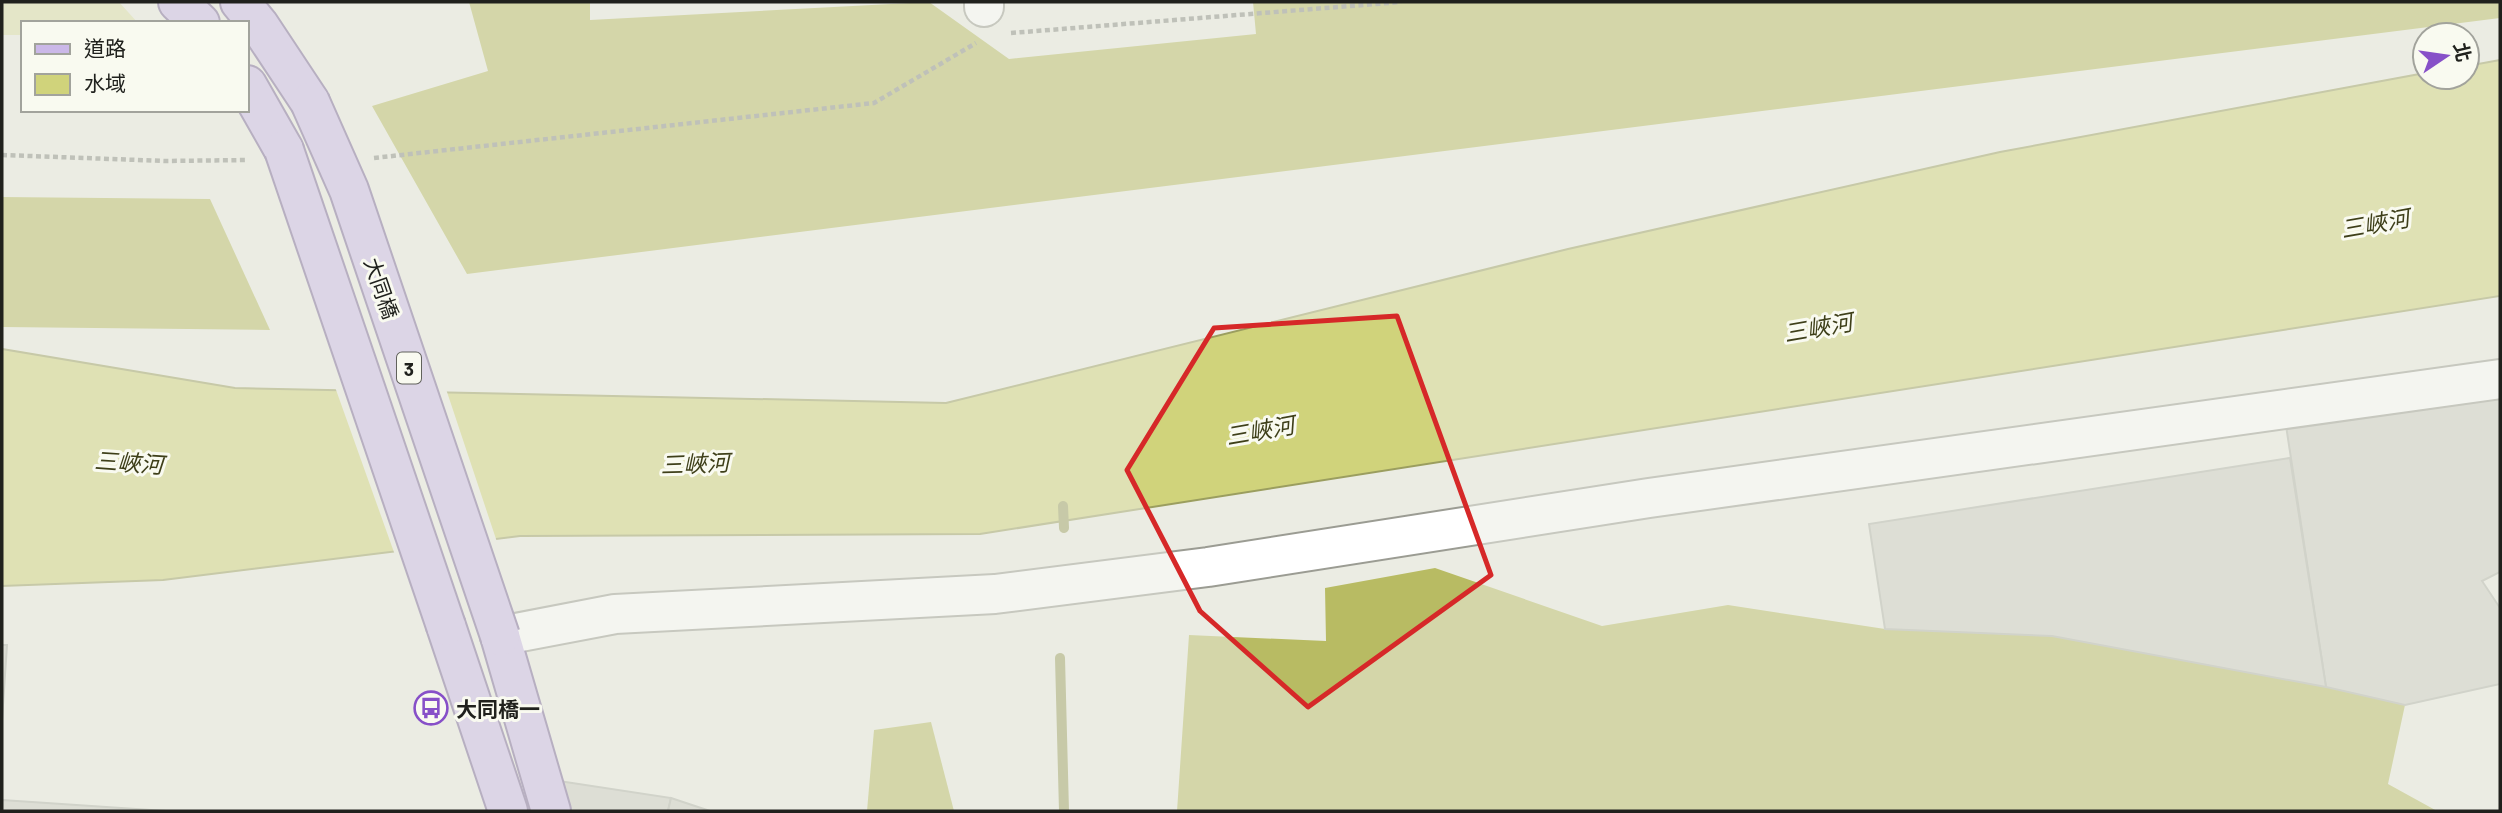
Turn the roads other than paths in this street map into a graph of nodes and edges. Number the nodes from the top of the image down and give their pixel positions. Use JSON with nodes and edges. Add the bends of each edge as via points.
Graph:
{"nodes":[{"id":1,"x":178,"y":2,"type":"edge"},
{"id":2,"x":240,"y":2,"type":"edge"},
{"id":3,"x":198,"y":21,"type":"edge"},
{"id":4,"x":248,"y":89,"type":"edge"},
{"id":5,"x":2500,"y":379,"type":"edge"},
{"id":6,"x":500,"y":636,"type":"junction"},
{"id":7,"x":508,"y":811,"type":"edge"},
{"id":8,"x":551,"y":811,"type":"edge"}],
"edges":[{"from":1,"to":3,"type":"main road"},
{"from":2,"to":6,"type":"main road","name":"大同橋","number":"3","bridge":true,"via":[[310,102],[349,190]]},
{"from":4,"to":7,"type":"main road","bridge":true,"via":[[266,155],[446,626]]},
{"from":5,"to":6,"type":"lane","via":[[995,594],[615,614]]},
{"from":6,"to":8,"type":"main road","number":"3"}]}
